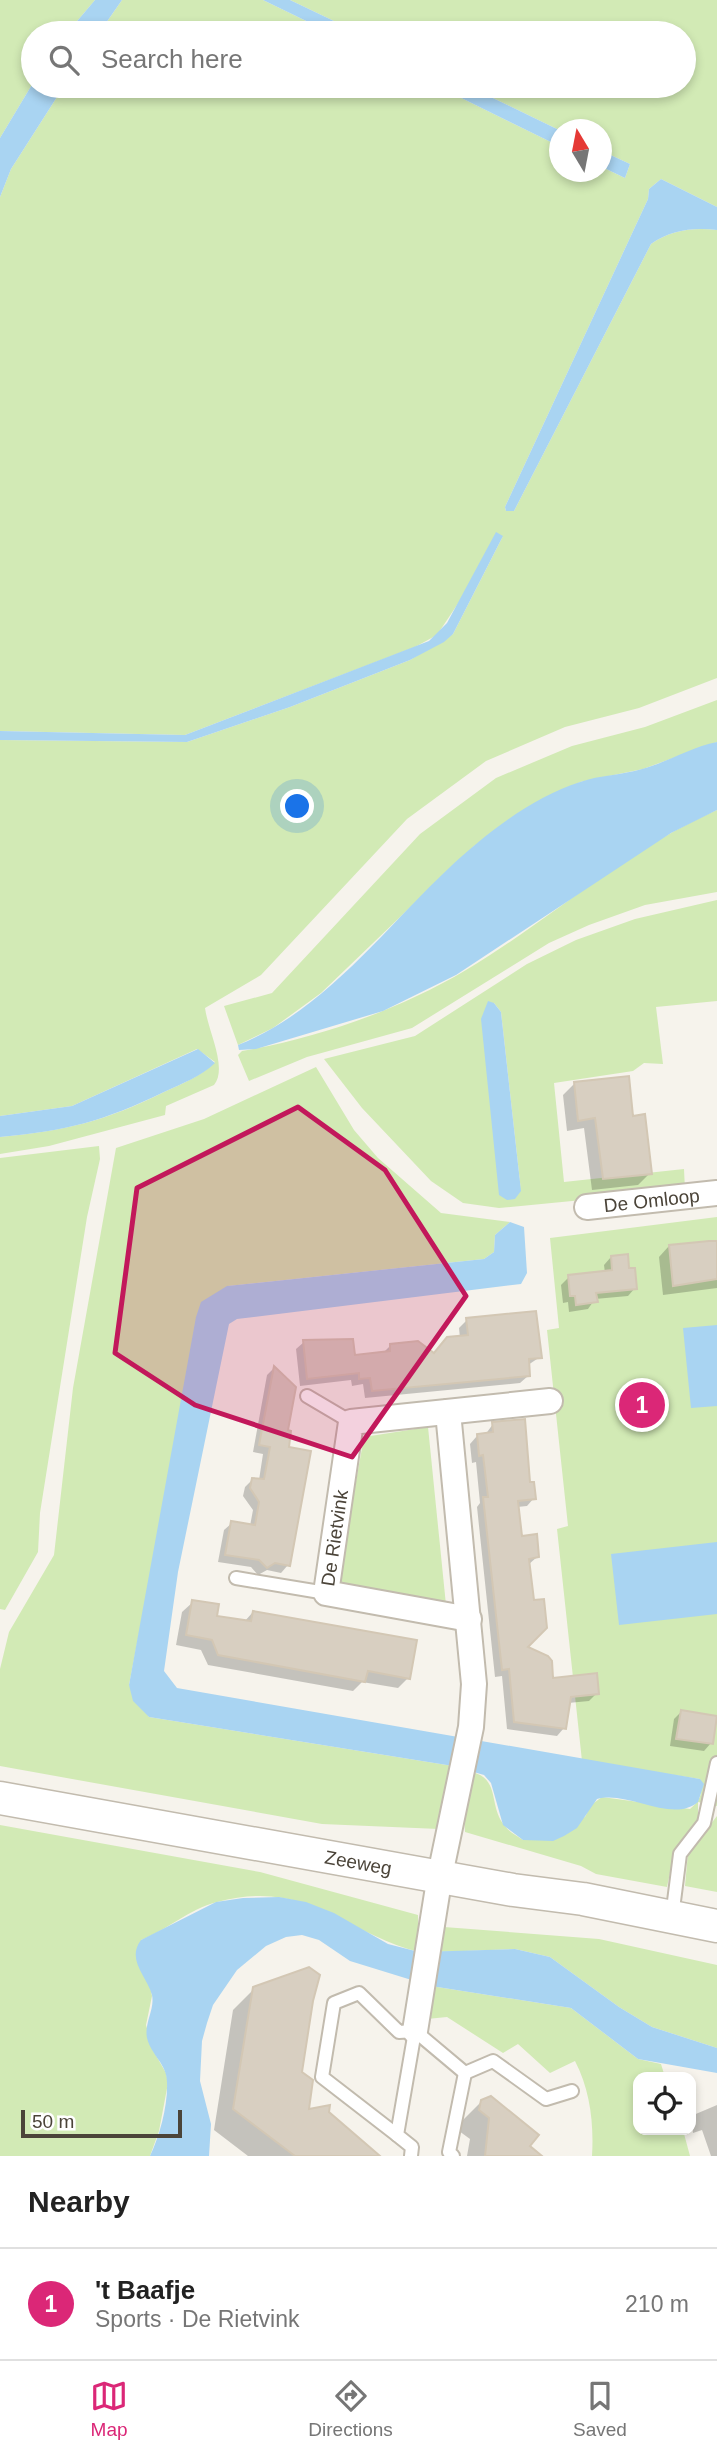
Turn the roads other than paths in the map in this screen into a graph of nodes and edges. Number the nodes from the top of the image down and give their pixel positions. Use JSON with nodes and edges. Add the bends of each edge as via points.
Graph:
{"nodes":[{"id":1,"x":717,"y":1193,"type":"edge"},
{"id":2,"x":587,"y":1207,"type":"dead end"},
{"id":3,"x":307,"y":1396,"type":"dead end"},
{"id":4,"x":550,"y":1401,"type":"dead end"},
{"id":5,"x":447,"y":1412,"type":"junction"},
{"id":6,"x":351,"y":1422,"type":"junction"},
{"id":7,"x":236,"y":1578,"type":"dead end"},
{"id":8,"x":326,"y":1593,"type":"junction"},
{"id":9,"x":469,"y":1619,"type":"junction"},
{"id":10,"x":717,"y":1763,"type":"edge"},
{"id":11,"x":0,"y":1798,"type":"edge"},
{"id":12,"x":440,"y":1875,"type":"junction"},
{"id":13,"x":672,"y":1917,"type":"junction"},
{"id":14,"x":717,"y":1926,"type":"edge"},
{"id":15,"x":415,"y":2031,"type":"junction"},
{"id":16,"x":465,"y":2073,"type":"junction"},
{"id":17,"x":572,"y":2091,"type":"dead end"},
{"id":18,"x":397,"y":2135,"type":"junction"},
{"id":19,"x":415,"y":2153,"type":"edge"},
{"id":20,"x":448,"y":2155,"type":"edge"}],
"edges":[{"from":1,"to":2,"type":"street","name":"De Omloop"},
{"from":3,"to":6,"type":"lane"},
{"from":4,"to":5,"type":"street"},
{"from":5,"to":6,"type":"street"},
{"from":5,"to":9,"type":"street"},
{"from":6,"to":8,"type":"street","name":"De Rietvink"},
{"from":7,"to":8,"type":"lane"},
{"from":8,"to":9,"type":"street","name":"De Rietvink"},
{"from":9,"to":12,"type":"street","via":[[474,1684],[469,1736]]},
{"from":10,"to":13,"type":"lane","via":[[704,1823],[680,1854]]},
{"from":11,"to":12,"type":"street","name":"Zeeweg"},
{"from":12,"to":13,"type":"street","name":"Zeeweg"},
{"from":12,"to":15,"type":"street"},
{"from":13,"to":14,"type":"street","name":"Zeeweg"},
{"from":15,"to":16,"type":"lane"},
{"from":15,"to":18,"type":"lane"},
{"from":15,"to":18,"type":"lane","via":[[399,2032],[359,1993],[334,2003],[322,2077]]},
{"from":16,"to":17,"type":"lane","via":[[493,2061],[546,2099]]},
{"from":16,"to":20,"type":"lane"},
{"from":18,"to":19,"type":"lane"}]}
